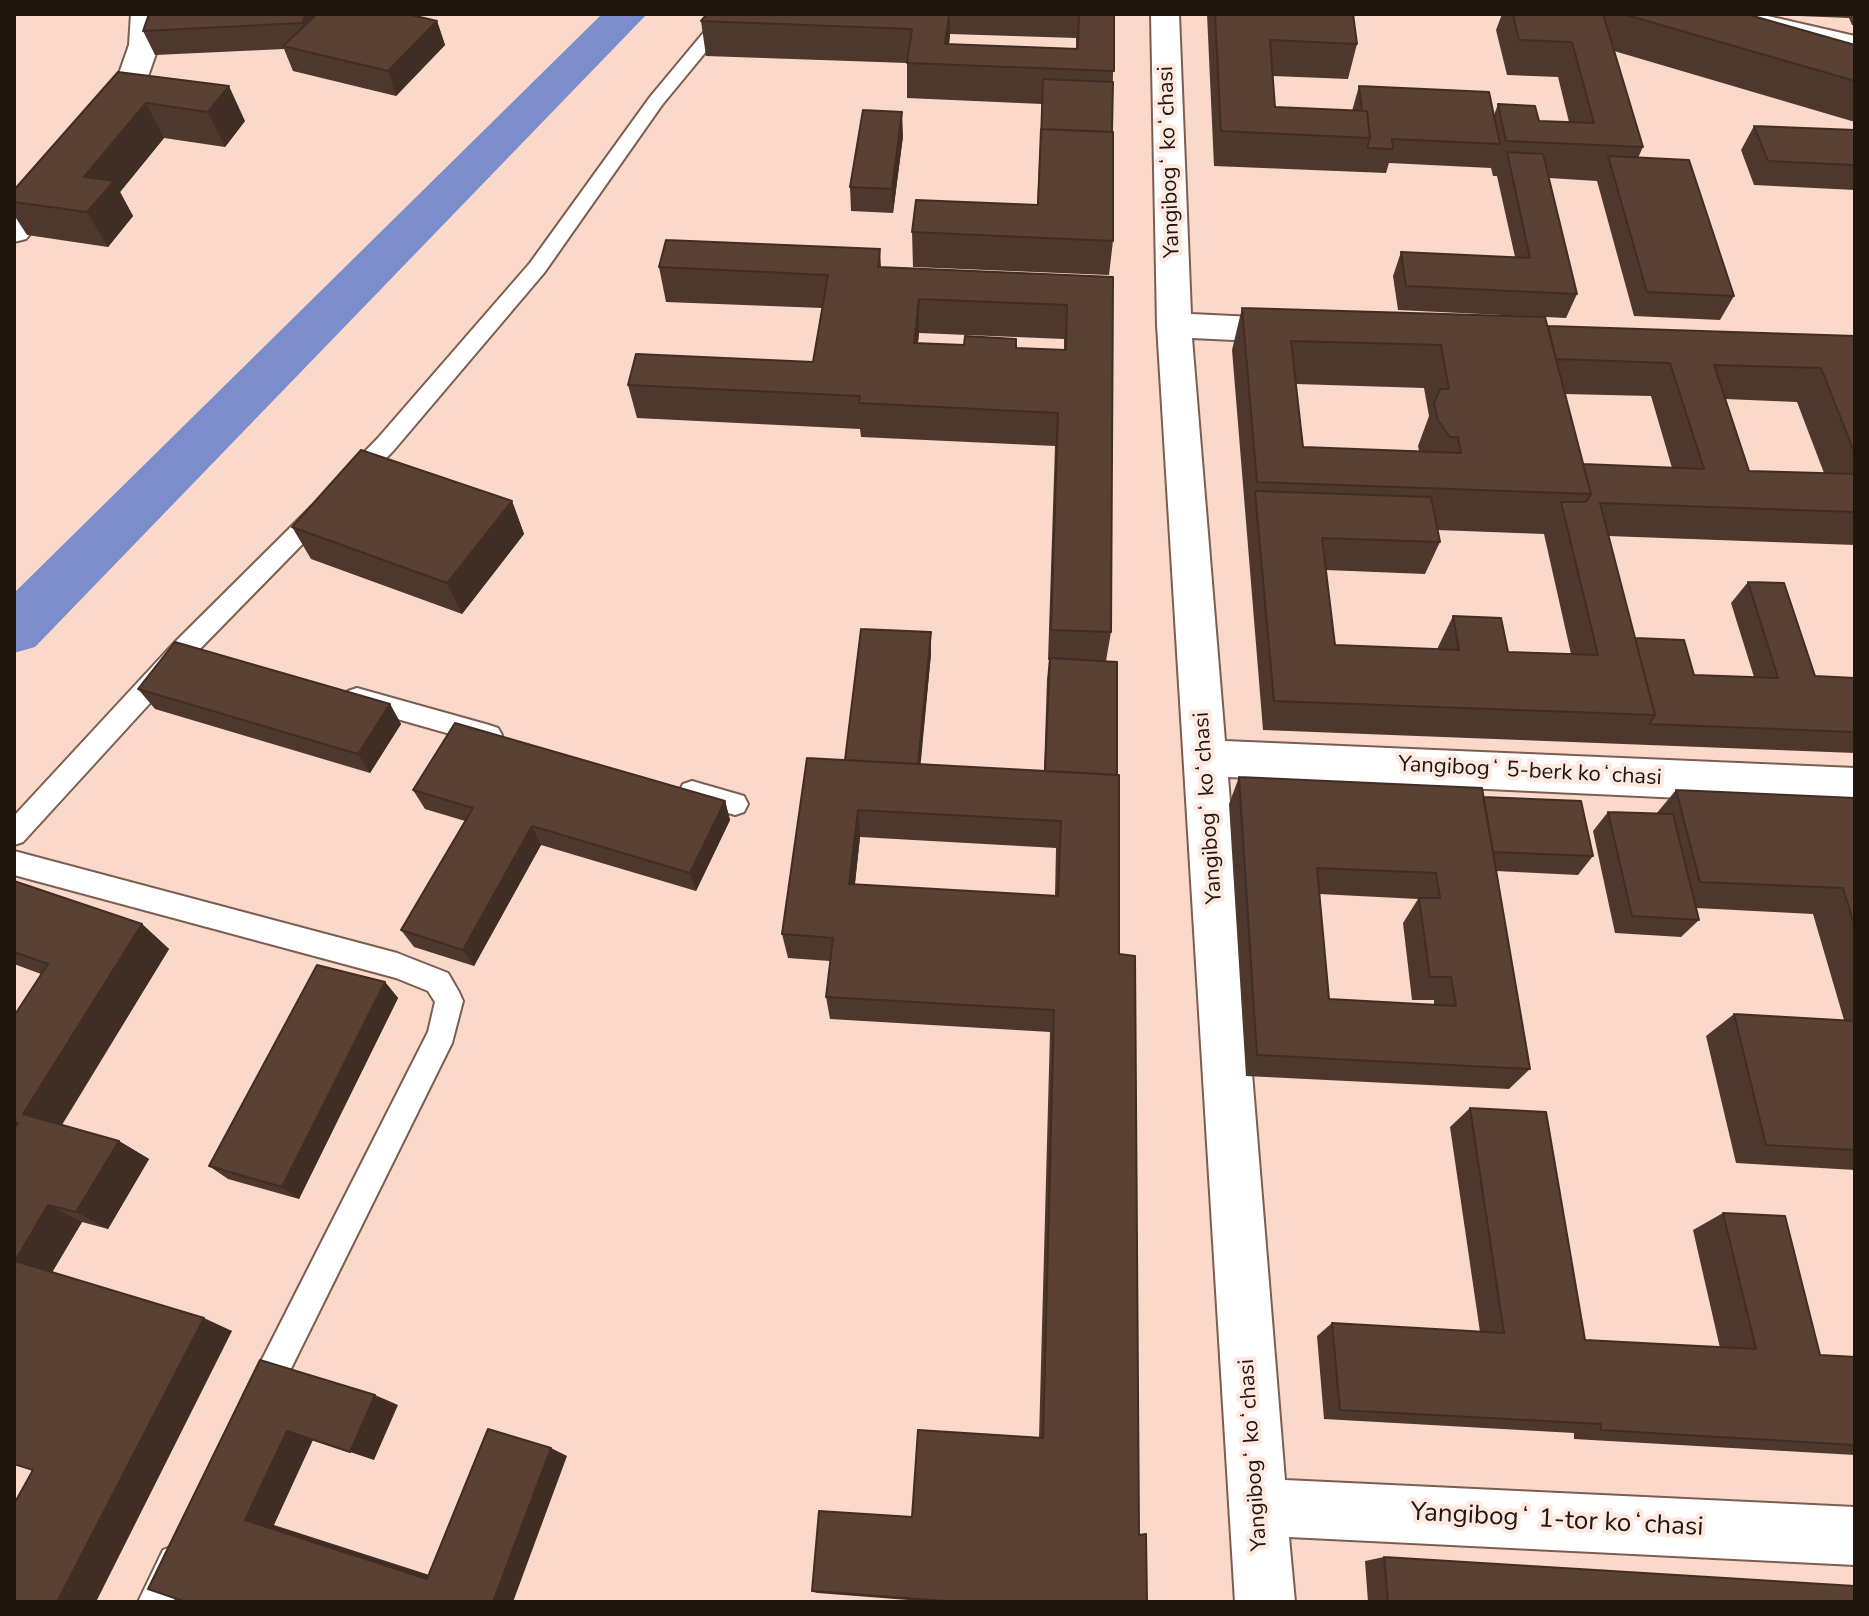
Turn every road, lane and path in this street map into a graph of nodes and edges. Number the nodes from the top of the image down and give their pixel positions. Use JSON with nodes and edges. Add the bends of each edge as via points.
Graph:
{"nodes":[{"id":1,"x":145,"y":14,"type":"edge"},
{"id":2,"x":728,"y":14,"type":"edge"},
{"id":3,"x":1165,"y":14,"type":"edge"},
{"id":4,"x":1721,"y":14,"type":"edge"},
{"id":5,"x":1855,"y":45,"type":"edge"},
{"id":6,"x":14,"y":231,"type":"edge"},
{"id":7,"x":1174,"y":325,"type":"junction"},
{"id":8,"x":1333,"y":333,"type":"edge"},
{"id":9,"x":184,"y":649,"type":"junction"},
{"id":10,"x":215,"y":658,"type":"edge"},
{"id":11,"x":337,"y":692,"type":"edge"},
{"id":12,"x":505,"y":740,"type":"edge"},
{"id":13,"x":1205,"y":758,"type":"junction"},
{"id":14,"x":673,"y":787,"type":"edge"},
{"id":15,"x":1855,"y":787,"type":"edge"},
{"id":16,"x":735,"y":804,"type":"dead end"},
{"id":17,"x":14,"y":834,"type":"edge"},
{"id":18,"x":14,"y":863,"type":"edge"},
{"id":19,"x":248,"y":1417,"type":"edge"},
{"id":20,"x":1258,"y":1507,"type":"junction"},
{"id":21,"x":191,"y":1531,"type":"edge"},
{"id":22,"x":1855,"y":1536,"type":"edge"},
{"id":23,"x":155,"y":1602,"type":"edge"},
{"id":24,"x":1265,"y":1602,"type":"edge"}],
"edges":[{"from":1,"to":6,"type":"street","via":[[144,45],[130,85],[86,152]]},
{"from":2,"to":9,"type":"lane","via":[[656,101],[537,268],[386,444]]},
{"from":3,"to":7,"type":"street","name":"Yangibogʻ koʻchasi"},
{"from":4,"to":5,"type":"street"},
{"from":7,"to":8,"type":"street"},
{"from":7,"to":13,"type":"street","name":"Yangibogʻ koʻchasi"},
{"from":9,"to":10,"type":"lane"},
{"from":9,"to":17,"type":"lane"},
{"from":11,"to":12,"type":"lane"},
{"from":13,"to":15,"type":"street","name":"Yangibogʻ 5-berk koʻchasi"},
{"from":13,"to":20,"type":"street","name":"Yangibogʻ koʻchasi"},
{"from":14,"to":16,"type":"lane"},
{"from":18,"to":19,"type":"lane","via":[[397,966],[438,982],[449,1001],[442,1034]]},
{"from":20,"to":22,"type":"street","name":"Yangibogʻ 1-tor koʻchasi"},
{"from":20,"to":24,"type":"street","name":"Yangibogʻ koʻchasi"},
{"from":21,"to":23,"type":"lane"}]}
